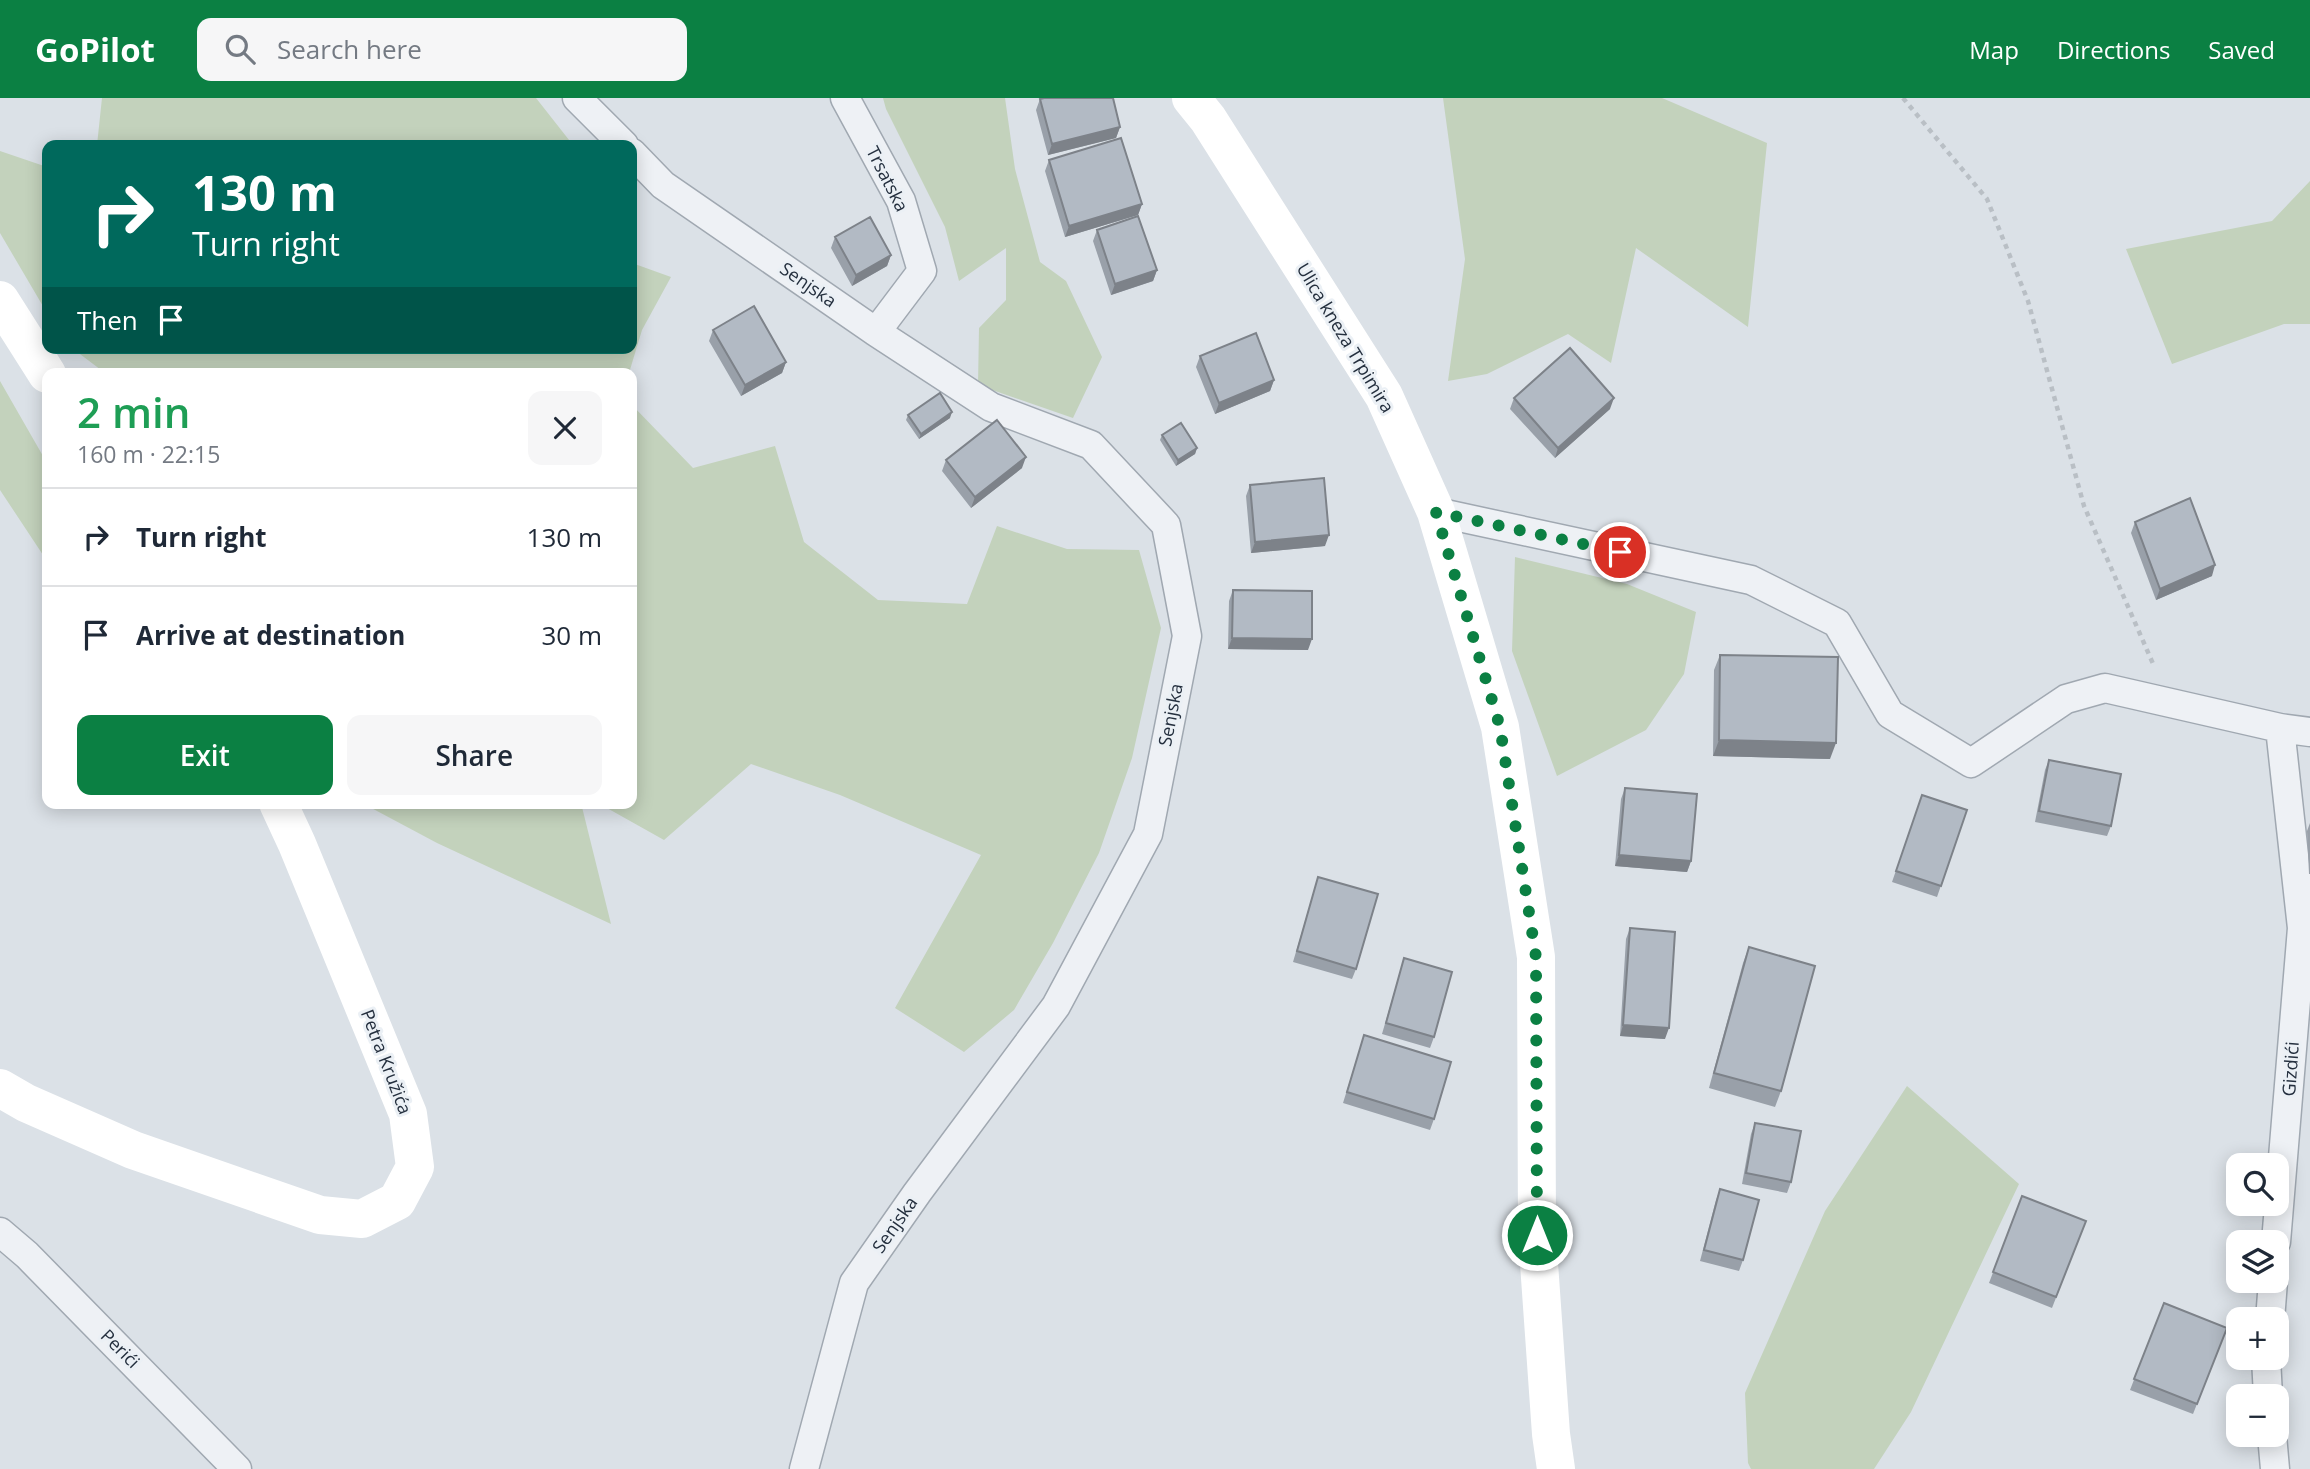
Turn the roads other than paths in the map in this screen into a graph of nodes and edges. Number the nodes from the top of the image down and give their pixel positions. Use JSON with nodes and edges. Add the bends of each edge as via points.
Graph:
{"nodes":[{"id":1,"x":577,"y":98,"type":"edge"},
{"id":2,"x":845,"y":98,"type":"edge"},
{"id":3,"x":1191,"y":98,"type":"edge"},
{"id":4,"x":619,"y":140,"type":"edge"},
{"id":5,"x":637,"y":158,"type":"edge"},
{"id":6,"x":0,"y":300,"type":"edge"},
{"id":7,"x":876,"y":332,"type":"junction"},
{"id":8,"x":43,"y":368,"type":"edge"},
{"id":9,"x":1436,"y":512,"type":"junction"},
{"id":10,"x":2280,"y":728,"type":"junction"},
{"id":11,"x":2310,"y":732,"type":"edge"},
{"id":12,"x":281,"y":809,"type":"edge"},
{"id":13,"x":0,"y":1088,"type":"edge"},
{"id":14,"x":2277,"y":1230,"type":"edge"},
{"id":15,"x":0,"y":1232,"type":"edge"},
{"id":16,"x":2273,"y":1447,"type":"edge"},
{"id":17,"x":236,"y":1468,"type":"edge"},
{"id":18,"x":804,"y":1469,"type":"edge"},
{"id":19,"x":1556,"y":1469,"type":"edge"},
{"id":20,"x":2275,"y":1469,"type":"edge"}],
"edges":[{"from":1,"to":4,"type":"street"},
{"from":2,"to":7,"type":"street","name":"Trsatska","via":[[901,201],[922,271]]},
{"from":3,"to":9,"type":"main road","name":"Ulica kneza Trpimira","via":[[1384,396]]},
{"from":5,"to":7,"type":"street","name":"Senjska","via":[[663,184]]},
{"from":6,"to":8,"type":"main road"},
{"from":7,"to":18,"type":"street","name":"Senjska","via":[[991,407],[1091,445],[1166,526],[1187,636],[1148,834],[1056,1006],[854,1283]]},
{"from":9,"to":10,"type":"street","via":[[1751,580],[1837,624],[1890,714],[1971,763],[2066,699],[2105,688]]},
{"from":9,"to":19,"type":"main road","name":"Ulica kneza Trpimira","via":[[1500,727],[1536,957],[1537,1235]]},
{"from":10,"to":11,"type":"street"},
{"from":10,"to":14,"type":"street","name":"Gizdići","via":[[2302,928]]},
{"from":12,"to":13,"type":"main road","name":"Petra Kružića","via":[[408,1114],[415,1167],[397,1201],[362,1219],[320,1215],[133,1150]]},
{"from":15,"to":17,"type":"street","name":"Perići"},
{"from":16,"to":20,"type":"street"}]}
